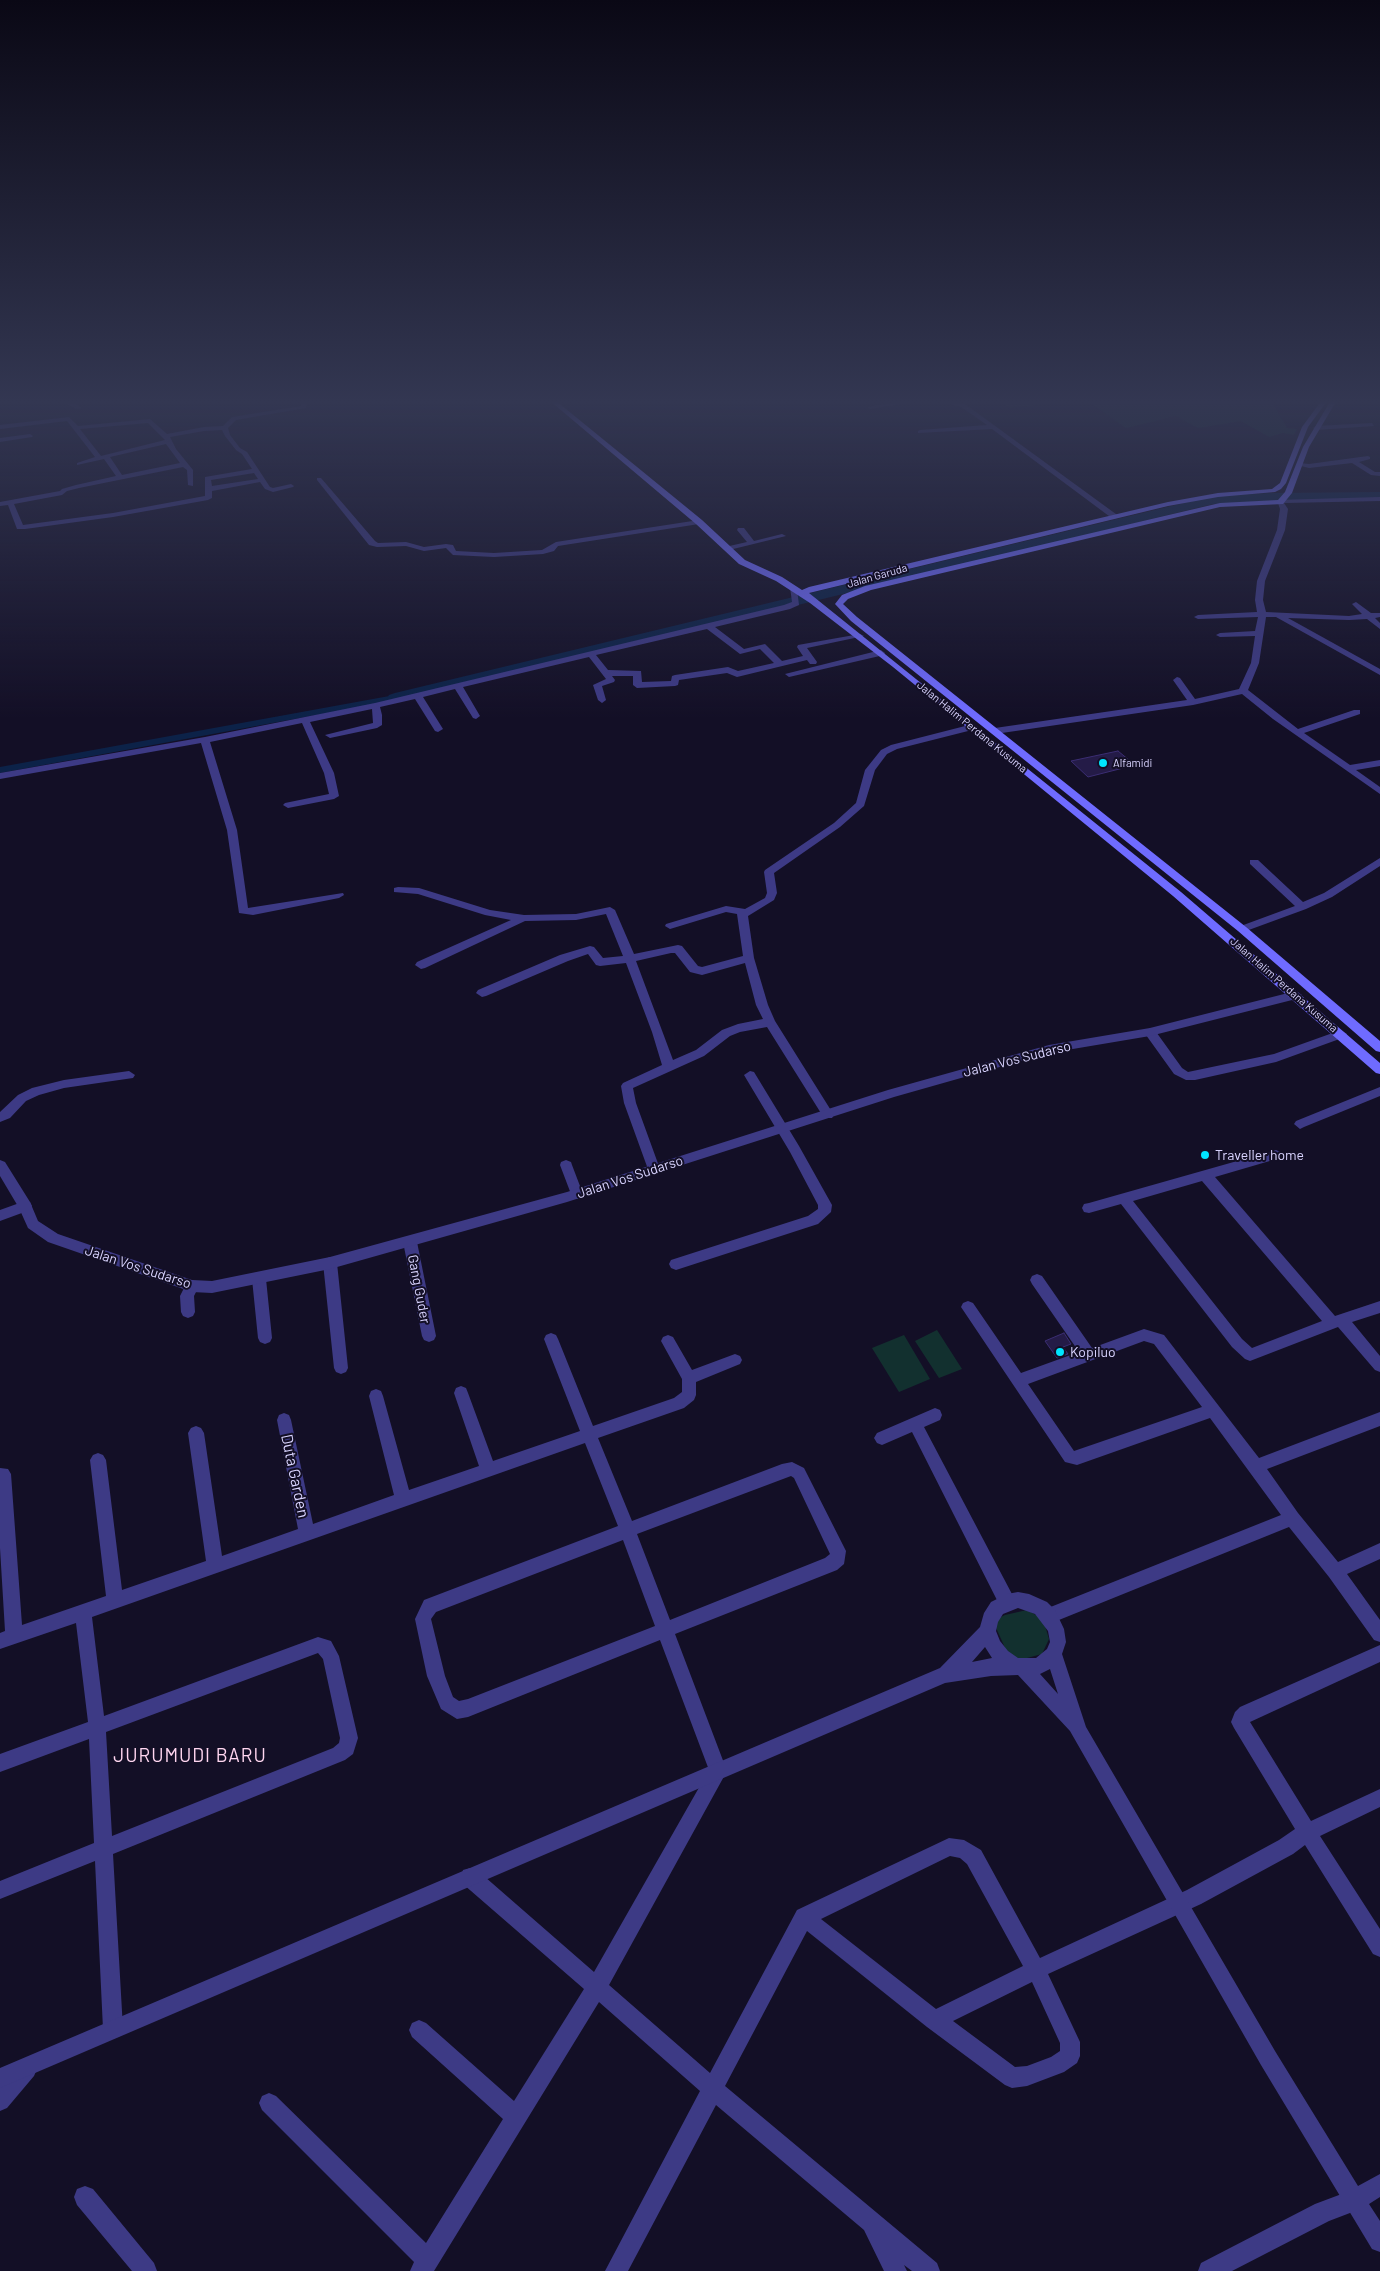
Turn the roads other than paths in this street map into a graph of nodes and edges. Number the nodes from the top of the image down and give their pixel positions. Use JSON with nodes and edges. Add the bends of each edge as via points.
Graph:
{"nodes":[{"id":1,"x":12,"y":506,"type":"edge"},
{"id":2,"x":163,"y":506,"type":"edge"},
{"id":3,"x":341,"y":506,"type":"edge"},
{"id":4,"x":680,"y":506,"type":"edge"},
{"id":5,"x":1095,"y":506,"type":"edge"},
{"id":6,"x":1163,"y":506,"type":"edge"},
{"id":7,"x":1216,"y":506,"type":"edge"},
{"id":8,"x":1284,"y":506,"type":"edge"},
{"id":9,"x":1112,"y":519,"type":"junction"},
{"id":10,"x":699,"y":522,"type":"junction"},
{"id":11,"x":1121,"y":528,"type":"junction"},
{"id":12,"x":741,"y":530,"type":"dead end"},
{"id":13,"x":782,"y":536,"type":"dead end"},
{"id":14,"x":752,"y":543,"type":"junction"},
{"id":15,"x":728,"y":549,"type":"junction"},
{"id":16,"x":779,"y":579,"type":"junction"},
{"id":17,"x":821,"y":586,"type":"junction"},
{"id":18,"x":804,"y":598,"type":"junction"},
{"id":19,"x":839,"y":604,"type":"joint"},
{"id":20,"x":1356,"y":604,"type":"dead end"},
{"id":21,"x":1262,"y":614,"type":"junction"},
{"id":22,"x":1275,"y":614,"type":"junction"},
{"id":23,"x":1380,"y":615,"type":"edge"},
{"id":24,"x":1198,"y":617,"type":"dead end"},
{"id":25,"x":1369,"y":617,"type":"junction"},
{"id":26,"x":708,"y":625,"type":"junction"},
{"id":27,"x":1380,"y":628,"type":"edge"},
{"id":28,"x":1260,"y":633,"type":"junction"},
{"id":29,"x":1220,"y":635,"type":"dead end"},
{"id":30,"x":860,"y":636,"type":"junction"},
{"id":31,"x":590,"y":653,"type":"junction"},
{"id":32,"x":881,"y":653,"type":"junction"},
{"id":33,"x":808,"y":657,"type":"junction"},
{"id":34,"x":780,"y":664,"type":"junction"},
{"id":35,"x":821,"y":668,"type":"junction"},
{"id":36,"x":1380,"y":672,"type":"edge"},
{"id":37,"x":608,"y":673,"type":"junction"},
{"id":38,"x":788,"y":674,"type":"dead end"},
{"id":39,"x":1177,"y":680,"type":"dead end"},
{"id":40,"x":457,"y":685,"type":"junction"},
{"id":41,"x":1243,"y":690,"type":"junction"},
{"id":42,"x":418,"y":695,"type":"junction"},
{"id":43,"x":602,"y":700,"type":"dead end"},
{"id":44,"x":1193,"y":702,"type":"junction"},
{"id":45,"x":376,"y":706,"type":"junction"},
{"id":46,"x":1357,"y":712,"type":"dead end"},
{"id":47,"x":476,"y":716,"type":"dead end"},
{"id":48,"x":305,"y":721,"type":"junction"},
{"id":49,"x":973,"y":727,"type":"junction"},
{"id":50,"x":438,"y":729,"type":"dead end"},
{"id":51,"x":996,"y":731,"type":"junction"},
{"id":52,"x":1297,"y":732,"type":"junction"},
{"id":53,"x":330,"y":735,"type":"dead end"},
{"id":54,"x":205,"y":740,"type":"junction"},
{"id":55,"x":1380,"y":763,"type":"edge"},
{"id":56,"x":1349,"y":768,"type":"junction"},
{"id":57,"x":0,"y":776,"type":"edge"},
{"id":58,"x":1066,"y":787,"type":"junction"},
{"id":59,"x":1380,"y":791,"type":"edge"},
{"id":60,"x":1052,"y":793,"type":"junction"},
{"id":61,"x":288,"y":804,"type":"dead end"},
{"id":62,"x":1119,"y":830,"type":"junction"},
{"id":63,"x":1104,"y":835,"type":"junction"},
{"id":64,"x":1380,"y":861,"type":"edge"},
{"id":65,"x":1254,"y":862,"type":"dead end"},
{"id":66,"x":398,"y":890,"type":"dead end"},
{"id":67,"x":339,"y":895,"type":"dead end"},
{"id":68,"x":1302,"y":907,"type":"junction"},
{"id":69,"x":745,"y":912,"type":"junction"},
{"id":70,"x":524,"y":918,"type":"junction"},
{"id":71,"x":670,"y":926,"type":"dead end"},
{"id":72,"x":1242,"y":929,"type":"junction"},
{"id":73,"x":749,"y":958,"type":"junction"},
{"id":74,"x":630,"y":959,"type":"junction"},
{"id":75,"x":421,"y":965,"type":"dead end"},
{"id":76,"x":482,"y":993,"type":"dead end"},
{"id":77,"x":1296,"y":996,"type":"junction"},
{"id":78,"x":770,"y":1022,"type":"junction"},
{"id":79,"x":1150,"y":1032,"type":"junction"},
{"id":80,"x":1341,"y":1034,"type":"junction"},
{"id":81,"x":1380,"y":1048,"type":"edge"},
{"id":82,"x":669,"y":1068,"type":"junction"},
{"id":83,"x":1380,"y":1070,"type":"edge"},
{"id":84,"x":129,"y":1075,"type":"dead end"},
{"id":85,"x":750,"y":1075,"type":"dead end"},
{"id":86,"x":1380,"y":1091,"type":"edge"},
{"id":87,"x":828,"y":1114,"type":"junction"},
{"id":88,"x":0,"y":1117,"type":"edge"},
{"id":89,"x":1300,"y":1124,"type":"dead end"},
{"id":90,"x":782,"y":1129,"type":"junction"},
{"id":91,"x":1276,"y":1156,"type":"dead end"},
{"id":92,"x":0,"y":1165,"type":"edge"},
{"id":93,"x":566,"y":1165,"type":"dead end"},
{"id":94,"x":654,"y":1169,"type":"junction"},
{"id":95,"x":1205,"y":1175,"type":"junction"},
{"id":96,"x":577,"y":1194,"type":"junction"},
{"id":97,"x":1124,"y":1200,"type":"junction"},
{"id":98,"x":25,"y":1206,"type":"junction"},
{"id":99,"x":1089,"y":1208,"type":"dead end"},
{"id":100,"x":0,"y":1216,"type":"edge"},
{"id":101,"x":410,"y":1242,"type":"junction"},
{"id":102,"x":330,"y":1263,"type":"junction"},
{"id":103,"x":676,"y":1264,"type":"dead end"},
{"id":104,"x":259,"y":1279,"type":"junction"},
{"id":105,"x":1037,"y":1280,"type":"dead end"},
{"id":106,"x":192,"y":1286,"type":"junction"},
{"id":107,"x":968,"y":1306,"type":"dead end"},
{"id":108,"x":1380,"y":1307,"type":"edge"},
{"id":109,"x":188,"y":1312,"type":"dead end"},
{"id":110,"x":1337,"y":1322,"type":"junction"},
{"id":111,"x":429,"y":1336,"type":"dead end"},
{"id":112,"x":265,"y":1338,"type":"dead end"},
{"id":113,"x":551,"y":1340,"type":"dead end"},
{"id":114,"x":668,"y":1341,"type":"dead end"},
{"id":115,"x":1090,"y":1355,"type":"junction"},
{"id":116,"x":735,"y":1360,"type":"dead end"},
{"id":117,"x":1380,"y":1366,"type":"edge"},
{"id":118,"x":341,"y":1368,"type":"dead end"},
{"id":119,"x":689,"y":1378,"type":"junction"},
{"id":120,"x":1018,"y":1381,"type":"junction"},
{"id":121,"x":462,"y":1393,"type":"dead end"},
{"id":122,"x":376,"y":1396,"type":"dead end"},
{"id":123,"x":1213,"y":1410,"type":"junction"},
{"id":124,"x":935,"y":1415,"type":"dead end"},
{"id":125,"x":1380,"y":1419,"type":"edge"},
{"id":126,"x":284,"y":1420,"type":"dead end"},
{"id":127,"x":915,"y":1424,"type":"junction"},
{"id":128,"x":196,"y":1433,"type":"dead end"},
{"id":129,"x":589,"y":1435,"type":"junction"},
{"id":130,"x":882,"y":1438,"type":"dead end"},
{"id":131,"x":98,"y":1460,"type":"dead end"},
{"id":132,"x":1256,"y":1466,"type":"junction"},
{"id":133,"x":488,"y":1469,"type":"junction"},
{"id":134,"x":3,"y":1474,"type":"dead end"},
{"id":135,"x":403,"y":1499,"type":"junction"},
{"id":136,"x":1292,"y":1518,"type":"junction"},
{"id":137,"x":628,"y":1531,"type":"junction"},
{"id":138,"x":307,"y":1532,"type":"junction"},
{"id":139,"x":1380,"y":1551,"type":"edge"},
{"id":140,"x":215,"y":1565,"type":"junction"},
{"id":141,"x":1335,"y":1571,"type":"junction"},
{"id":142,"x":116,"y":1601,"type":"junction"},
{"id":143,"x":1007,"y":1602,"type":"junction"},
{"id":144,"x":84,"y":1613,"type":"junction"},
{"id":145,"x":1049,"y":1616,"type":"junction"},
{"id":146,"x":664,"y":1629,"type":"junction"},
{"id":147,"x":988,"y":1631,"type":"junction"},
{"id":148,"x":1380,"y":1634,"type":"edge"},
{"id":149,"x":7,"y":1639,"type":"edge"},
{"id":150,"x":1380,"y":1653,"type":"edge"},
{"id":151,"x":1054,"y":1654,"type":"junction"},
{"id":152,"x":1019,"y":1667,"type":"junction"},
{"id":153,"x":945,"y":1675,"type":"junction"},
{"id":154,"x":97,"y":1726,"type":"junction"},
{"id":155,"x":1079,"y":1730,"type":"junction"},
{"id":156,"x":0,"y":1763,"type":"edge"},
{"id":157,"x":718,"y":1771,"type":"junction"},
{"id":158,"x":1380,"y":1798,"type":"edge"},
{"id":159,"x":1307,"y":1832,"type":"junction"},
{"id":160,"x":105,"y":1849,"type":"junction"},
{"id":161,"x":470,"y":1877,"type":"junction"},
{"id":162,"x":0,"y":1890,"type":"edge"},
{"id":163,"x":1178,"y":1905,"type":"junction"},
{"id":164,"x":804,"y":1917,"type":"junction"},
{"id":165,"x":1380,"y":1947,"type":"edge"},
{"id":166,"x":1036,"y":1970,"type":"junction"},
{"id":167,"x":596,"y":1988,"type":"junction"},
{"id":168,"x":934,"y":2020,"type":"junction"},
{"id":169,"x":113,"y":2029,"type":"junction"},
{"id":170,"x":419,"y":2030,"type":"dead end"},
{"id":171,"x":30,"y":2065,"type":"junction"},
{"id":172,"x":0,"y":2078,"type":"edge"},
{"id":173,"x":713,"y":2089,"type":"junction"},
{"id":174,"x":0,"y":2102,"type":"edge"},
{"id":175,"x":269,"y":2103,"type":"dead end"},
{"id":176,"x":517,"y":2117,"type":"junction"},
{"id":177,"x":1380,"y":2185,"type":"edge"},
{"id":178,"x":85,"y":2197,"type":"dead end"},
{"id":179,"x":1355,"y":2200,"type":"junction"},
{"id":180,"x":870,"y":2222,"type":"junction"},
{"id":181,"x":1380,"y":2241,"type":"edge"},
{"id":182,"x":425,"y":2265,"type":"edge"},
{"id":183,"x":146,"y":2271,"type":"edge"},
{"id":184,"x":616,"y":2271,"type":"edge"},
{"id":185,"x":896,"y":2271,"type":"edge"},
{"id":186,"x":929,"y":2271,"type":"edge"},
{"id":187,"x":1208,"y":2271,"type":"edge"}],
"edges":[{"from":1,"to":2,"type":"street","via":[[20,527],[25,527]]},
{"from":3,"to":10,"type":"street","via":[[377,545],[406,544],[424,549],[446,546],[453,553],[494,555],[543,552],[556,544]]},
{"from":4,"to":10,"type":"main road","name":"Jalan Halim Perdana Kusuma"},
{"from":5,"to":9,"type":"street"},
{"from":6,"to":9,"type":"main road","name":"Jalan Garuda"},
{"from":7,"to":11,"type":"main road","name":"Jalan Garuda"},
{"from":8,"to":21,"type":"street","via":[[1281,530],[1261,581],[1259,600]]},
{"from":9,"to":11,"type":"main road"},
{"from":9,"to":17,"type":"main road","name":"Jalan Garuda"},
{"from":10,"to":15,"type":"main road","name":"Jalan Halim Perdana Kusuma"},
{"from":11,"to":19,"type":"main road","name":"Jalan Garuda","via":[[868,588],[845,597]]},
{"from":12,"to":14,"type":"street"},
{"from":13,"to":14,"type":"street"},
{"from":14,"to":15,"type":"street"},
{"from":15,"to":16,"type":"main road","name":"Jalan Halim Perdana Kusuma","via":[[742,562]]},
{"from":16,"to":17,"type":"main road"},
{"from":16,"to":18,"type":"main road","name":"Jalan Halim Perdana Kusuma"},
{"from":17,"to":18,"type":"main road","name":"Jalan Garuda","via":[[806,592]]},
{"from":18,"to":26,"type":"street","via":[[787,607]]},
{"from":18,"to":30,"type":"main road","name":"Jalan Halim Perdana Kusuma"},
{"from":19,"to":51,"type":"main road","name":"Jalan Halim Perdana Kusuma"},
{"from":20,"to":25,"type":"street"},
{"from":21,"to":22,"type":"street"},
{"from":21,"to":24,"type":"street"},
{"from":21,"to":28,"type":"street"},
{"from":22,"to":25,"type":"street"},
{"from":22,"to":36,"type":"street"},
{"from":23,"to":25,"type":"street"},
{"from":25,"to":27,"type":"street"},
{"from":26,"to":31,"type":"street"},
{"from":26,"to":34,"type":"street","via":[[743,652],[762,646]]},
{"from":28,"to":29,"type":"street"},
{"from":28,"to":41,"type":"street","via":[[1255,663]]},
{"from":30,"to":32,"type":"main road","name":"Jalan Halim Perdana Kusuma"},
{"from":30,"to":33,"type":"street","via":[[801,647]]},
{"from":31,"to":37,"type":"street"},
{"from":31,"to":40,"type":"street","via":[[532,670]]},
{"from":32,"to":35,"type":"street"},
{"from":32,"to":49,"type":"main road","name":"Jalan Halim Perdana Kusuma"},
{"from":33,"to":34,"type":"street"},
{"from":33,"to":35,"type":"street"},
{"from":34,"to":37,"type":"street","via":[[737,674],[728,670],[675,678],[675,683],[660,685],[637,685],[638,673]]},
{"from":35,"to":38,"type":"street"},
{"from":37,"to":43,"type":"street","via":[[611,680],[597,685]]},
{"from":39,"to":44,"type":"street"},
{"from":40,"to":42,"type":"street"},
{"from":40,"to":47,"type":"street"},
{"from":41,"to":44,"type":"street"},
{"from":41,"to":52,"type":"street"},
{"from":42,"to":45,"type":"street"},
{"from":42,"to":50,"type":"street"},
{"from":44,"to":51,"type":"street"},
{"from":45,"to":48,"type":"street"},
{"from":45,"to":53,"type":"street","via":[[377,725]]},
{"from":46,"to":52,"type":"street"},
{"from":48,"to":54,"type":"street"},
{"from":48,"to":61,"type":"street","via":[[329,773],[334,796]]},
{"from":49,"to":60,"type":"main road","name":"Jalan Halim Perdana Kusuma"},
{"from":49,"to":69,"type":"street","via":[[884,752],[870,770],[861,804],[837,825],[769,872],[772,893],[769,900]]},
{"from":51,"to":58,"type":"main road","name":"Jalan Halim Perdana Kusuma"},
{"from":52,"to":56,"type":"street"},
{"from":54,"to":57,"type":"street"},
{"from":54,"to":67,"type":"street","via":[[232,830],[243,911],[253,912]]},
{"from":55,"to":56,"type":"street"},
{"from":56,"to":59,"type":"street"},
{"from":58,"to":60,"type":"main road"},
{"from":58,"to":62,"type":"main road","name":"Jalan Halim Perdana Kusuma"},
{"from":60,"to":63,"type":"main road","name":"Jalan Halim Perdana Kusuma"},
{"from":62,"to":63,"type":"main road"},
{"from":62,"to":72,"type":"main road","name":"Jalan Halim Perdana Kusuma"},
{"from":63,"to":77,"type":"main road","name":"Jalan Halim Perdana Kusuma"},
{"from":64,"to":68,"type":"street","via":[[1328,895]]},
{"from":65,"to":68,"type":"street"},
{"from":66,"to":70,"type":"street","via":[[419,891],[489,913]]},
{"from":68,"to":72,"type":"street"},
{"from":69,"to":71,"type":"street","via":[[726,909]]},
{"from":69,"to":73,"type":"street","via":[[742,915]]},
{"from":70,"to":74,"type":"street","via":[[576,917],[610,910]]},
{"from":70,"to":75,"type":"street"},
{"from":72,"to":81,"type":"main road","name":"Jalan Halim Perdana Kusuma"},
{"from":73,"to":74,"type":"street","via":[[702,971],[694,969],[678,949],[670,948]]},
{"from":73,"to":78,"type":"street","via":[[756,988]]},
{"from":74,"to":76,"type":"street","via":[[600,962],[590,950]]},
{"from":74,"to":82,"type":"street"},
{"from":77,"to":79,"type":"street","name":"Jalan Vos Sudarso"},
{"from":77,"to":80,"type":"main road","name":"Jalan Halim Perdana Kusuma"},
{"from":78,"to":82,"type":"street","via":[[726,1033],[700,1053]]},
{"from":78,"to":87,"type":"street"},
{"from":79,"to":80,"type":"street","via":[[1178,1071],[1186,1076],[1276,1058]]},
{"from":79,"to":87,"type":"street","name":"Jalan Vos Sudarso","via":[[1049,1049]]},
{"from":80,"to":83,"type":"main road","name":"Jalan Halim Perdana Kusuma"},
{"from":82,"to":94,"type":"street","via":[[628,1086],[630,1103]]},
{"from":84,"to":88,"type":"street","via":[[36,1091],[22,1098]]},
{"from":85,"to":90,"type":"street"},
{"from":86,"to":89,"type":"street"},
{"from":87,"to":90,"type":"street","name":"Jalan Vos Sudarso"},
{"from":90,"to":94,"type":"street","name":"Jalan Vos Sudarso"},
{"from":90,"to":103,"type":"street","via":[[825,1205],[824,1212],[813,1220]]},
{"from":91,"to":95,"type":"street"},
{"from":92,"to":98,"type":"street","name":"Jalan Vos Sudarso"},
{"from":93,"to":96,"type":"street"},
{"from":94,"to":96,"type":"street","name":"Jalan Vos Sudarso"},
{"from":95,"to":97,"type":"street"},
{"from":95,"to":110,"type":"street"},
{"from":96,"to":101,"type":"street","name":"Jalan Vos Sudarso"},
{"from":97,"to":99,"type":"street"},
{"from":97,"to":110,"type":"street","via":[[1237,1344],[1250,1355]]},
{"from":98,"to":100,"type":"street"},
{"from":98,"to":106,"type":"street","name":"Jalan Vos Sudarso","via":[[34,1224],[53,1238]]},
{"from":101,"to":102,"type":"street","name":"Jalan Vos Sudarso"},
{"from":101,"to":111,"type":"street","name":"Gang Guder"},
{"from":102,"to":104,"type":"street","name":"Jalan Vos Sudarso"},
{"from":102,"to":118,"type":"street"},
{"from":104,"to":106,"type":"street","name":"Jalan Vos Sudarso","via":[[212,1287]]},
{"from":104,"to":112,"type":"street"},
{"from":105,"to":115,"type":"street"},
{"from":106,"to":109,"type":"street","via":[[187,1296]]},
{"from":107,"to":120,"type":"street"},
{"from":108,"to":110,"type":"street"},
{"from":110,"to":117,"type":"street"},
{"from":113,"to":129,"type":"street"},
{"from":114,"to":119,"type":"street"},
{"from":115,"to":120,"type":"street"},
{"from":115,"to":123,"type":"street","via":[[1152,1336],[1164,1345]]},
{"from":116,"to":119,"type":"street"},
{"from":119,"to":129,"type":"street","via":[[689,1395],[679,1404]]},
{"from":120,"to":123,"type":"street","via":[[1070,1457],[1077,1458]]},
{"from":121,"to":133,"type":"street"},
{"from":122,"to":135,"type":"street"},
{"from":123,"to":132,"type":"street"},
{"from":124,"to":127,"type":"street"},
{"from":125,"to":132,"type":"street"},
{"from":126,"to":138,"type":"street","name":"Duta Garden"},
{"from":127,"to":130,"type":"street"},
{"from":127,"to":143,"type":"street"},
{"from":128,"to":140,"type":"street"},
{"from":129,"to":133,"type":"street"},
{"from":129,"to":137,"type":"street"},
{"from":131,"to":142,"type":"street"},
{"from":132,"to":136,"type":"street"},
{"from":133,"to":135,"type":"street"},
{"from":134,"to":149,"type":"street"},
{"from":135,"to":138,"type":"street"},
{"from":136,"to":141,"type":"street"},
{"from":136,"to":145,"type":"street"},
{"from":137,"to":146,"type":"street"},
{"from":137,"to":146,"type":"street","via":[[792,1469],[799,1473],[838,1551],[838,1558],[831,1564]]},
{"from":137,"to":146,"type":"street","via":[[430,1606],[423,1619],[436,1676],[447,1703],[457,1710],[468,1708]]},
{"from":138,"to":140,"type":"street"},
{"from":139,"to":141,"type":"street"},
{"from":140,"to":142,"type":"street"},
{"from":141,"to":148,"type":"street"},
{"from":142,"to":144,"type":"street"},
{"from":143,"to":145,"type":"street","via":[[1029,1602]]},
{"from":143,"to":147,"type":"street","via":[[997,1608],[990,1619]]},
{"from":144,"to":149,"type":"street"},
{"from":144,"to":154,"type":"street"},
{"from":145,"to":151,"type":"street","via":[[1056,1628],[1058,1642]]},
{"from":146,"to":157,"type":"street"},
{"from":147,"to":152,"type":"street","via":[[1002,1658]]},
{"from":147,"to":153,"type":"street"},
{"from":150,"to":159,"type":"street","via":[[1241,1718],[1242,1727]]},
{"from":151,"to":152,"type":"street","via":[[1036,1667]]},
{"from":151,"to":155,"type":"street"},
{"from":152,"to":153,"type":"street","via":[[968,1669]]},
{"from":152,"to":155,"type":"street"},
{"from":153,"to":157,"type":"street"},
{"from":154,"to":156,"type":"street"},
{"from":154,"to":160,"type":"street"},
{"from":154,"to":160,"type":"street","via":[[318,1645],[331,1656],[350,1738],[347,1748],[339,1754]]},
{"from":155,"to":163,"type":"street"},
{"from":157,"to":161,"type":"street"},
{"from":157,"to":167,"type":"street"},
{"from":158,"to":159,"type":"street"},
{"from":159,"to":163,"type":"street","via":[[1286,1847]]},
{"from":159,"to":165,"type":"street"},
{"from":160,"to":162,"type":"street"},
{"from":160,"to":169,"type":"street"},
{"from":161,"to":167,"type":"street"},
{"from":161,"to":169,"type":"street"},
{"from":163,"to":166,"type":"street"},
{"from":163,"to":179,"type":"street"},
{"from":164,"to":166,"type":"street","via":[[949,1847],[964,1849],[974,1857]]},
{"from":164,"to":168,"type":"street"},
{"from":164,"to":173,"type":"street"},
{"from":166,"to":168,"type":"street"},
{"from":166,"to":168,"type":"street","via":[[1070,2042],[1070,2056],[1057,2065],[1012,2078]]},
{"from":167,"to":173,"type":"street"},
{"from":167,"to":176,"type":"street"},
{"from":169,"to":171,"type":"street"},
{"from":170,"to":176,"type":"street"},
{"from":171,"to":172,"type":"street"},
{"from":171,"to":174,"type":"street"},
{"from":173,"to":180,"type":"street"},
{"from":173,"to":184,"type":"street"},
{"from":175,"to":182,"type":"street"},
{"from":176,"to":182,"type":"street"},
{"from":177,"to":179,"type":"street"},
{"from":178,"to":183,"type":"street"},
{"from":179,"to":181,"type":"street"},
{"from":179,"to":187,"type":"street","via":[[1323,2212]]},
{"from":180,"to":185,"type":"street"},
{"from":180,"to":186,"type":"street"}]}
